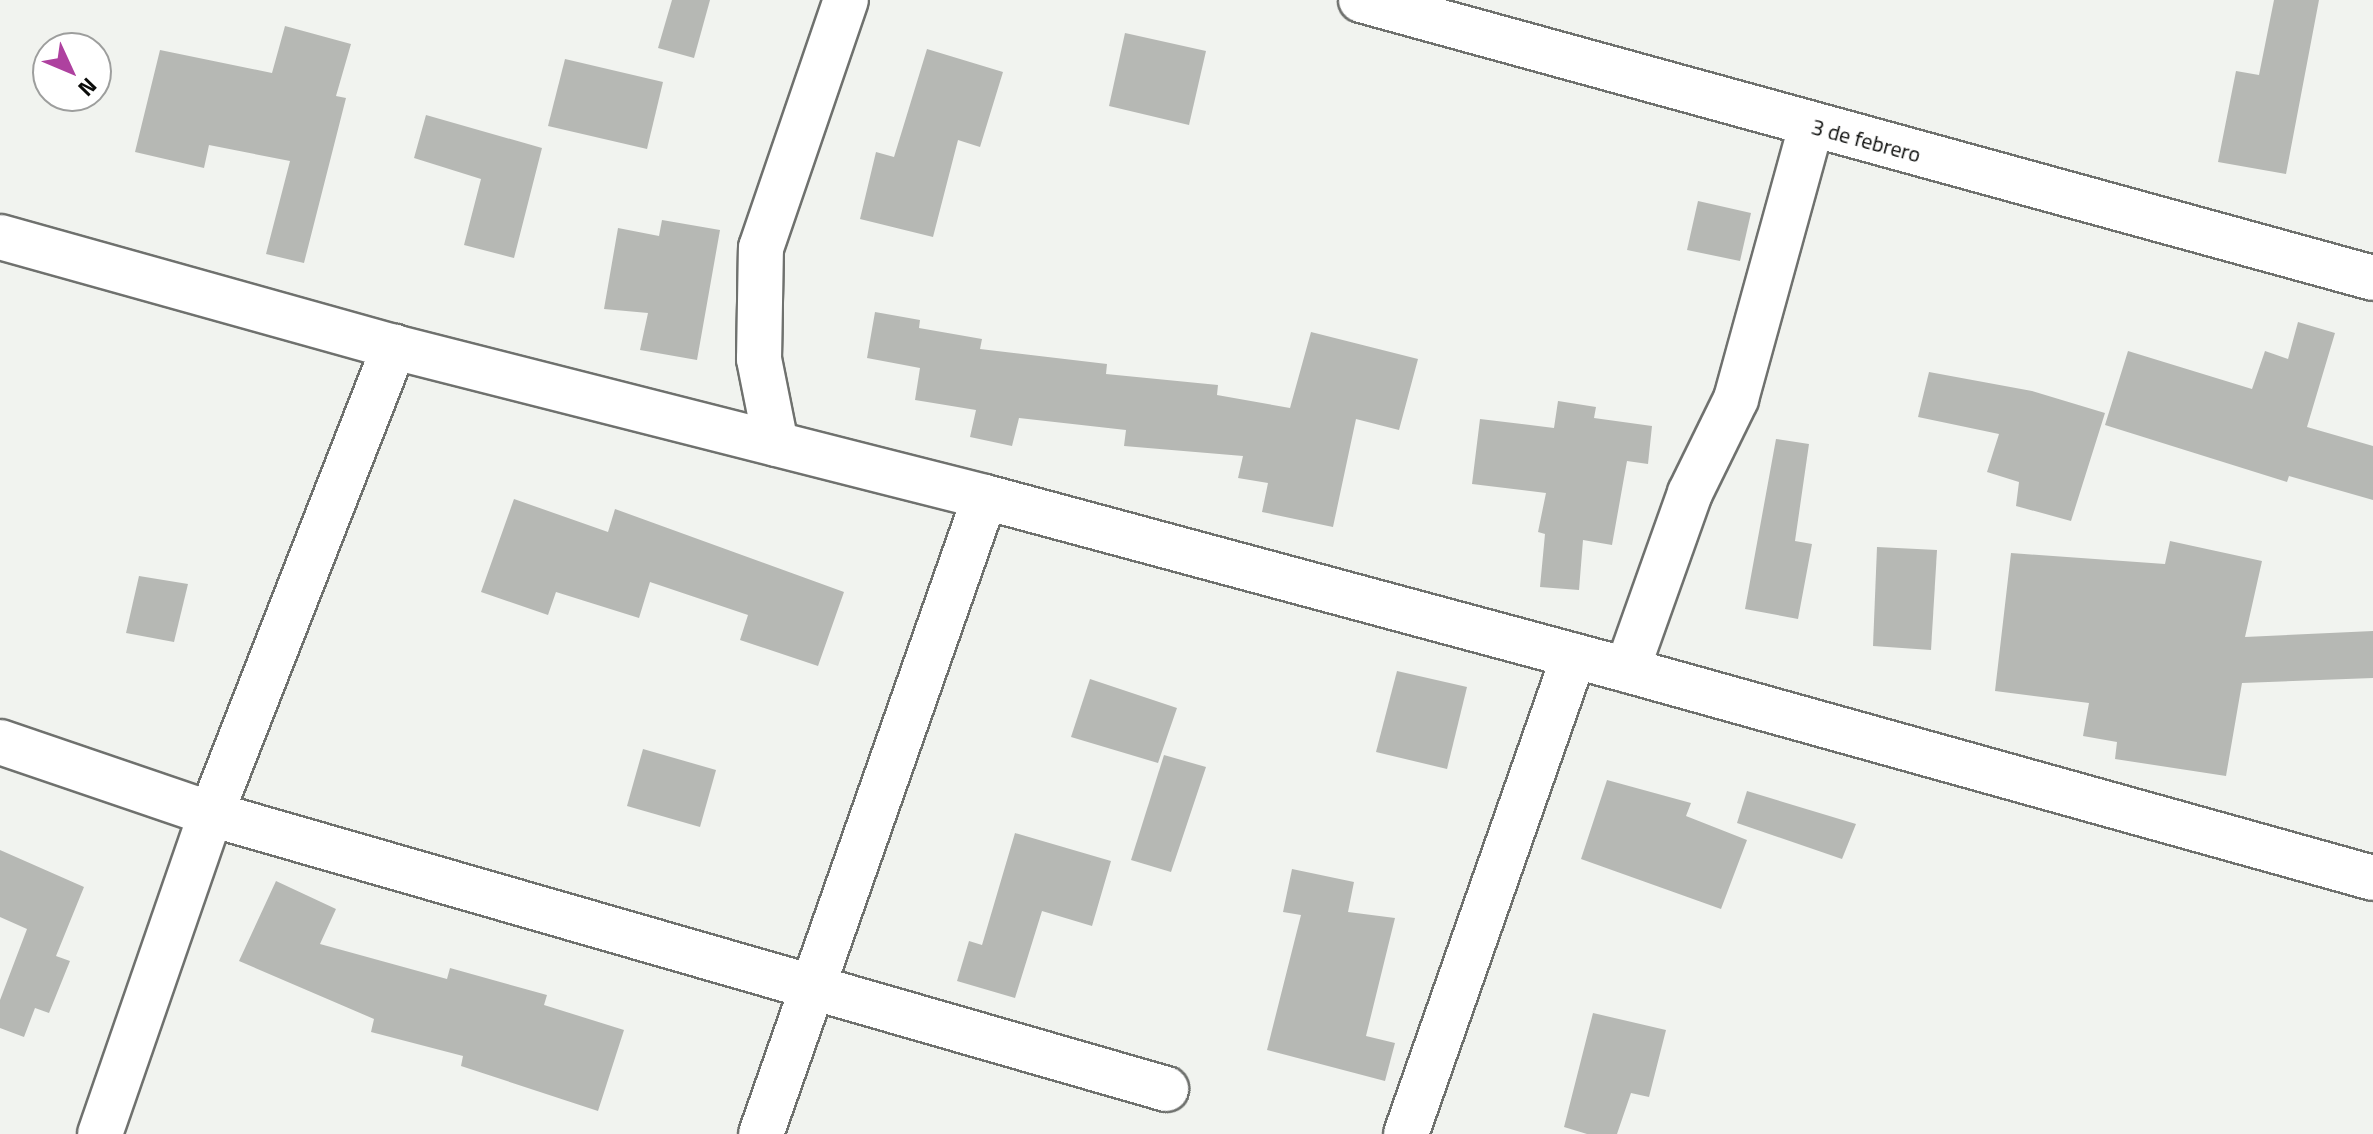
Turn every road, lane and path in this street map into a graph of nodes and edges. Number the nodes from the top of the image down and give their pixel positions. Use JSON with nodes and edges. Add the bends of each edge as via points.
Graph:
{"nodes":[{"id":1,"x":846,"y":0,"type":"edge"},
{"id":2,"x":1361,"y":0,"type":"edge"},
{"id":3,"x":1811,"y":126,"type":"junction"},
{"id":4,"x":0,"y":237,"type":"edge"},
{"id":5,"x":2373,"y":278,"type":"edge"},
{"id":6,"x":394,"y":347,"type":"junction"},
{"id":7,"x":776,"y":444,"type":"junction"},
{"id":8,"x":985,"y":497,"type":"junction"},
{"id":9,"x":1574,"y":656,"type":"junction"},
{"id":10,"x":1627,"y":670,"type":"junction"},
{"id":11,"x":0,"y":742,"type":"edge"},
{"id":12,"x":211,"y":814,"type":"junction"},
{"id":13,"x":2373,"y":878,"type":"edge"},
{"id":14,"x":810,"y":988,"type":"junction"},
{"id":15,"x":1166,"y":1089,"type":"dead end"},
{"id":16,"x":100,"y":1134,"type":"edge"},
{"id":17,"x":761,"y":1134,"type":"edge"},
{"id":18,"x":1406,"y":1134,"type":"edge"}],
"edges":[{"from":1,"to":7,"type":"street","via":[[761,248],[759,359]]},
{"from":2,"to":3,"type":"street","name":"3 de febrero"},
{"from":3,"to":5,"type":"street","name":"3 de febrero"},
{"from":3,"to":10,"type":"street","via":[[1736,399],[1690,493]]},
{"from":4,"to":6,"type":"street"},
{"from":6,"to":7,"type":"street"},
{"from":6,"to":12,"type":"street"},
{"from":7,"to":8,"type":"street"},
{"from":8,"to":9,"type":"street"},
{"from":8,"to":14,"type":"street"},
{"from":9,"to":10,"type":"street"},
{"from":9,"to":18,"type":"street"},
{"from":10,"to":13,"type":"street"},
{"from":11,"to":12,"type":"street"},
{"from":12,"to":14,"type":"street"},
{"from":12,"to":16,"type":"street"},
{"from":14,"to":15,"type":"street"},
{"from":14,"to":17,"type":"street"}]}
